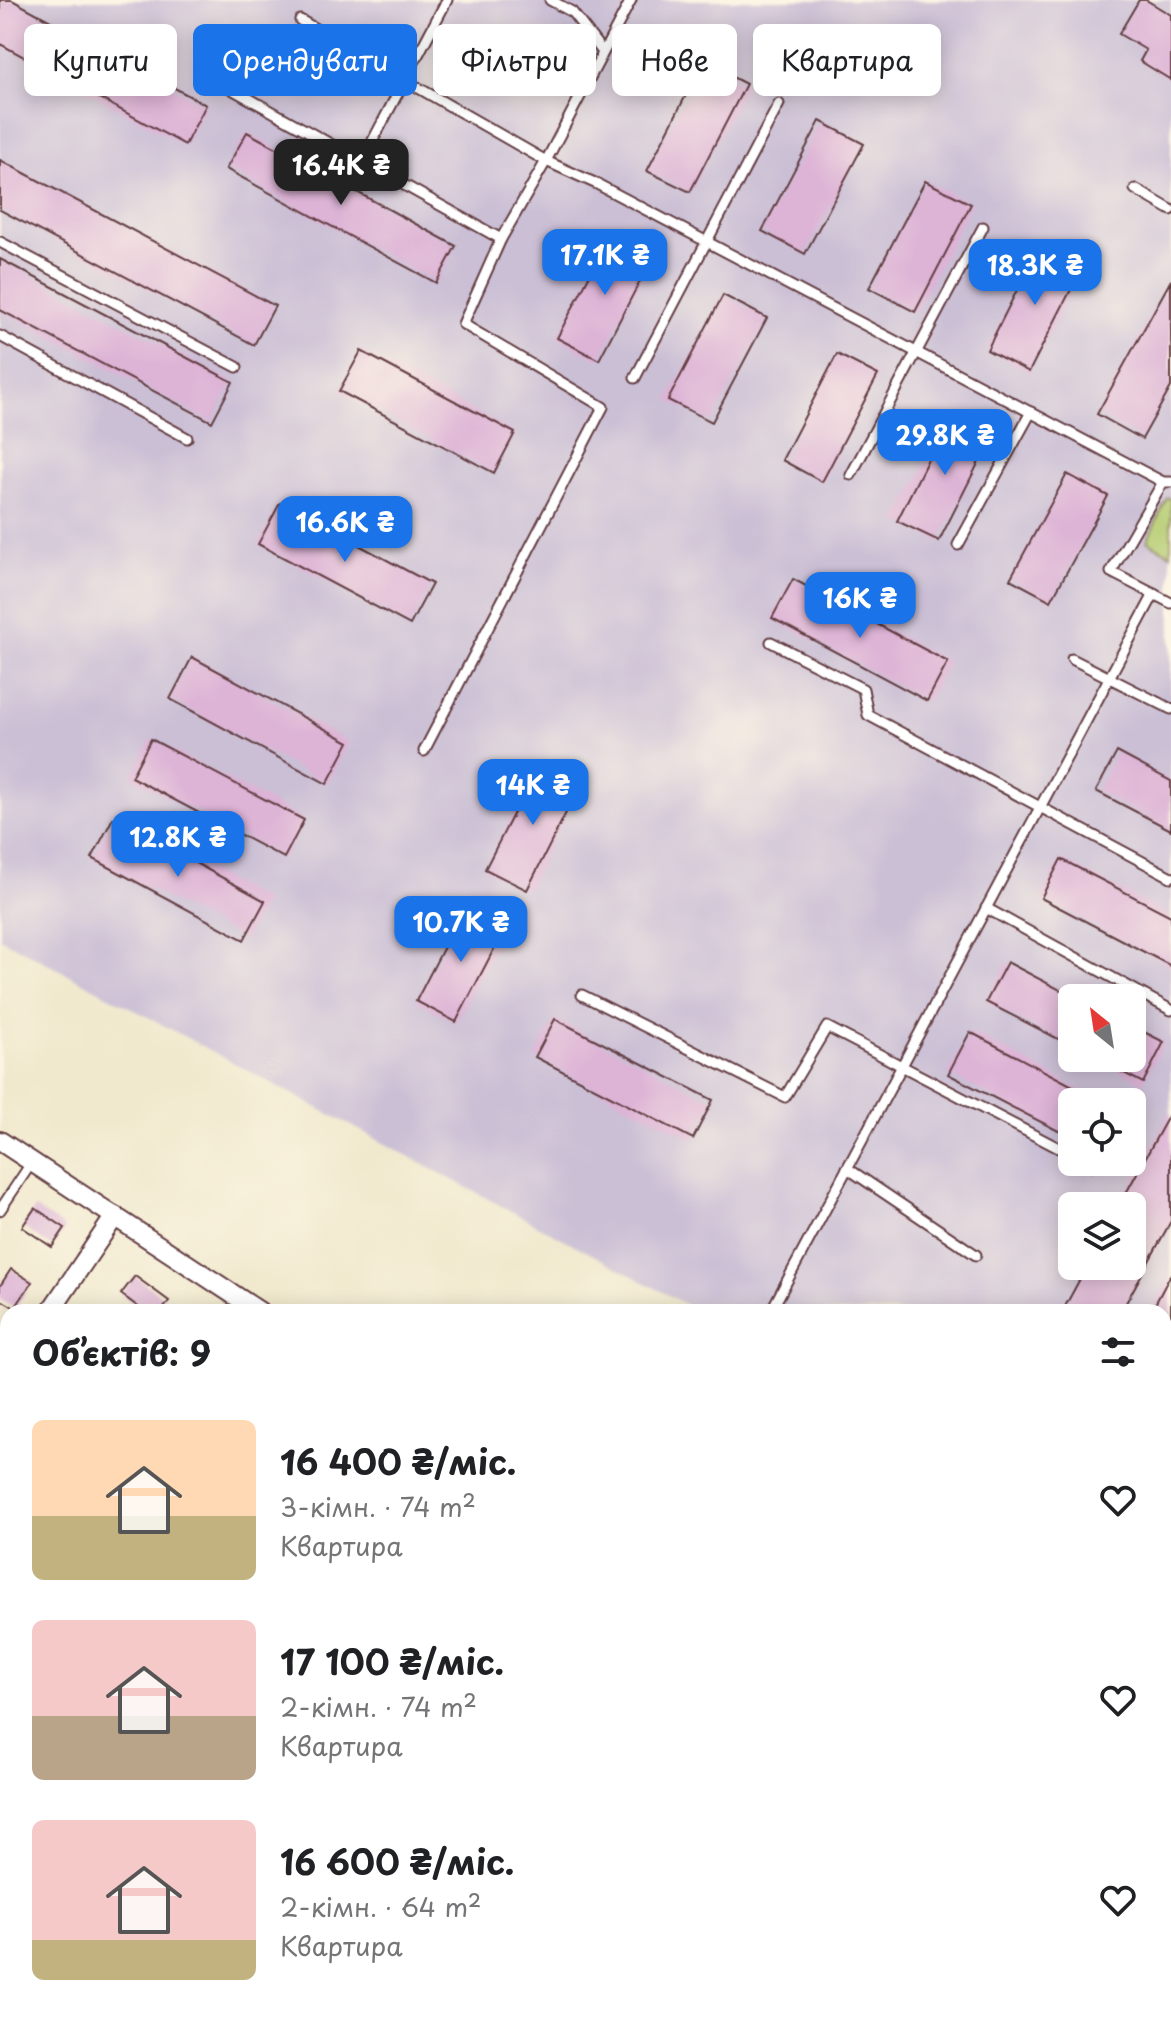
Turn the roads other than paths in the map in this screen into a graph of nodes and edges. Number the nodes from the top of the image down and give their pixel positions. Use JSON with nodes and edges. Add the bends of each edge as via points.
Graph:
{"nodes":[{"id":1,"x":447,"y":0,"type":"edge"},
{"id":2,"x":550,"y":0,"type":"edge"},
{"id":3,"x":631,"y":0,"type":"edge"},
{"id":4,"x":300,"y":20,"type":"dead end"},
{"id":5,"x":307,"y":24,"type":"edge"},
{"id":6,"x":602,"y":51,"type":"junction"},
{"id":7,"x":417,"y":56,"type":"edge"},
{"id":8,"x":417,"y":86,"type":"edge"},
{"id":9,"x":244,"y":96,"type":"edge"},
{"id":10,"x":396,"y":96,"type":"edge"},
{"id":11,"x":779,"y":104,"type":"dead end"},
{"id":12,"x":362,"y":161,"type":"junction"},
{"id":13,"x":546,"y":161,"type":"junction"},
{"id":14,"x":1135,"y":189,"type":"dead end"},
{"id":15,"x":1171,"y":210,"type":"edge"},
{"id":16,"x":983,"y":227,"type":"dead end"},
{"id":17,"x":501,"y":239,"type":"junction"},
{"id":18,"x":706,"y":241,"type":"junction"},
{"id":19,"x":0,"y":242,"type":"edge"},
{"id":20,"x":0,"y":336,"type":"edge"},
{"id":21,"x":916,"y":352,"type":"junction"},
{"id":22,"x":237,"y":367,"type":"dead end"},
{"id":23,"x":635,"y":378,"type":"dead end"},
{"id":24,"x":1031,"y":412,"type":"junction"},
{"id":25,"x":187,"y":438,"type":"dead end"},
{"id":26,"x":851,"y":475,"type":"dead end"},
{"id":27,"x":1167,"y":482,"type":"edge"},
{"id":28,"x":958,"y":545,"type":"dead end"},
{"id":29,"x":1154,"y":594,"type":"junction"},
{"id":30,"x":1171,"y":603,"type":"edge"},
{"id":31,"x":771,"y":642,"type":"dead end"},
{"id":32,"x":1072,"y":659,"type":"dead end"},
{"id":33,"x":1110,"y":677,"type":"junction"},
{"id":34,"x":1171,"y":709,"type":"edge"},
{"id":35,"x":424,"y":751,"type":"dead end"},
{"id":36,"x":1042,"y":807,"type":"junction"},
{"id":37,"x":1171,"y":877,"type":"edge"},
{"id":38,"x":986,"y":908,"type":"junction"},
{"id":39,"x":582,"y":995,"type":"dead end"},
{"id":40,"x":1171,"y":1010,"type":"edge"},
{"id":41,"x":902,"y":1065,"type":"junction"},
{"id":42,"x":0,"y":1141,"type":"edge"},
{"id":43,"x":1058,"y":1148,"type":"edge"},
{"id":44,"x":32,"y":1162,"type":"junction"},
{"id":45,"x":847,"y":1168,"type":"junction"},
{"id":46,"x":0,"y":1210,"type":"edge"},
{"id":47,"x":115,"y":1216,"type":"junction"},
{"id":48,"x":976,"y":1255,"type":"dead end"},
{"id":49,"x":55,"y":1304,"type":"edge"},
{"id":50,"x":248,"y":1304,"type":"edge"},
{"id":51,"x":775,"y":1304,"type":"edge"}],
"edges":[{"from":1,"to":7,"type":"lane"},
{"from":2,"to":6,"type":"lane","via":[[572,12]]},
{"from":3,"to":6,"type":"lane"},
{"from":4,"to":5,"type":"lane"},
{"from":6,"to":13,"type":"lane"},
{"from":8,"to":13,"type":"lane"},
{"from":9,"to":12,"type":"lane"},
{"from":10,"to":12,"type":"lane"},
{"from":11,"to":18,"type":"lane"},
{"from":12,"to":17,"type":"lane"},
{"from":13,"to":17,"type":"lane"},
{"from":13,"to":18,"type":"lane"},
{"from":14,"to":15,"type":"lane"},
{"from":16,"to":21,"type":"lane"},
{"from":17,"to":35,"type":"lane","via":[[463,324],[603,407]]},
{"from":18,"to":21,"type":"lane"},
{"from":18,"to":23,"type":"lane"},
{"from":19,"to":22,"type":"lane"},
{"from":20,"to":25,"type":"lane"},
{"from":21,"to":24,"type":"lane"},
{"from":21,"to":26,"type":"lane"},
{"from":24,"to":27,"type":"lane"},
{"from":24,"to":28,"type":"lane"},
{"from":27,"to":29,"type":"lane","via":[[1111,572]]},
{"from":29,"to":30,"type":"lane"},
{"from":29,"to":33,"type":"lane"},
{"from":31,"to":36,"type":"lane","via":[[863,689],[868,715]]},
{"from":32,"to":33,"type":"lane"},
{"from":33,"to":34,"type":"lane"},
{"from":33,"to":36,"type":"lane"},
{"from":36,"to":37,"type":"lane"},
{"from":36,"to":38,"type":"lane"},
{"from":38,"to":40,"type":"lane"},
{"from":38,"to":41,"type":"lane"},
{"from":39,"to":41,"type":"lane","via":[[785,1097],[827,1027]]},
{"from":41,"to":43,"type":"lane"},
{"from":41,"to":45,"type":"lane"},
{"from":42,"to":44,"type":"street"},
{"from":44,"to":46,"type":"lane"},
{"from":44,"to":47,"type":"street"},
{"from":45,"to":48,"type":"lane"},
{"from":45,"to":51,"type":"lane"},
{"from":47,"to":49,"type":"street"},
{"from":47,"to":50,"type":"street"}]}
